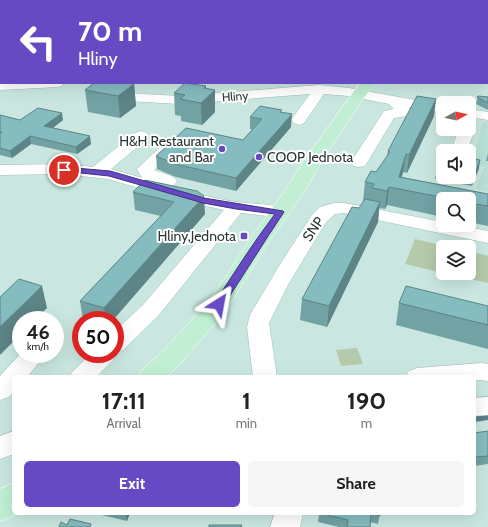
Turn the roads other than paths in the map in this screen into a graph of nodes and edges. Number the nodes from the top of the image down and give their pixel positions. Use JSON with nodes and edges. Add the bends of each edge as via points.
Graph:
{"nodes":[{"id":1,"x":38,"y":84,"type":"edge"},
{"id":2,"x":0,"y":86,"type":"edge"},
{"id":3,"x":363,"y":88,"type":"edge"},
{"id":4,"x":319,"y":89,"type":"junction"},
{"id":5,"x":126,"y":97,"type":"edge"},
{"id":6,"x":389,"y":99,"type":"junction"},
{"id":7,"x":436,"y":107,"type":"edge"},
{"id":8,"x":476,"y":116,"type":"edge"},
{"id":9,"x":488,"y":116,"type":"edge"},
{"id":10,"x":299,"y":120,"type":"dead end"},
{"id":11,"x":141,"y":136,"type":"dead end"},
{"id":12,"x":177,"y":140,"type":"edge"},
{"id":13,"x":359,"y":162,"type":"dead end"},
{"id":14,"x":0,"y":170,"type":"edge"},
{"id":15,"x":103,"y":173,"type":"junction"},
{"id":16,"x":238,"y":203,"type":"junction"},
{"id":17,"x":280,"y":212,"type":"junction"},
{"id":18,"x":488,"y":237,"type":"edge"},
{"id":19,"x":124,"y":336,"type":"edge"},
{"id":20,"x":26,"y":363,"type":"edge"},
{"id":21,"x":96,"y":363,"type":"edge"},
{"id":22,"x":157,"y":374,"type":"edge"},
{"id":23,"x":488,"y":374,"type":"edge"},
{"id":24,"x":15,"y":375,"type":"edge"},
{"id":25,"x":83,"y":375,"type":"edge"},
{"id":26,"x":265,"y":375,"type":"edge"},
{"id":27,"x":439,"y":375,"type":"edge"},
{"id":28,"x":12,"y":378,"type":"edge"},
{"id":29,"x":0,"y":391,"type":"edge"},
{"id":30,"x":488,"y":406,"type":"edge"},
{"id":31,"x":476,"y":407,"type":"edge"},
{"id":32,"x":12,"y":442,"type":"edge"},
{"id":33,"x":0,"y":449,"type":"edge"},
{"id":34,"x":12,"y":498,"type":"edge"},
{"id":35,"x":0,"y":508,"type":"edge"},
{"id":36,"x":288,"y":515,"type":"edge"},
{"id":37,"x":285,"y":527,"type":"edge"}],
"edges":[{"from":1,"to":2,"type":"street"},
{"from":3,"to":4,"type":"street","name":"Hliny"},
{"from":3,"to":6,"type":"street"},
{"from":3,"to":17,"type":"main road"},
{"from":4,"to":5,"type":"street","name":"Hliny","via":[[180,100]]},
{"from":4,"to":10,"type":"street"},
{"from":6,"to":7,"type":"street"},
{"from":6,"to":13,"type":"street","via":[[404,110],[402,113],[389,114]]},
{"from":8,"to":9,"type":"street"},
{"from":11,"to":15,"type":"street"},
{"from":12,"to":16,"type":"street","via":[[145,169],[145,172]]},
{"from":14,"to":15,"type":"street"},
{"from":15,"to":16,"type":"street","via":[[181,195]]},
{"from":16,"to":17,"type":"street"},
{"from":16,"to":19,"type":"street","via":[[150,311]]},
{"from":17,"to":22,"type":"main road","via":[[219,304]]},
{"from":18,"to":26,"type":"street","name":"SNP","via":[[344,208],[334,208],[323,213],[289,266],[258,323]]},
{"from":20,"to":24,"type":"street"},
{"from":21,"to":25,"type":"street"},
{"from":23,"to":27,"type":"street","via":[[482,371]]},
{"from":28,"to":29,"type":"street"},
{"from":30,"to":31,"type":"street"},
{"from":32,"to":33,"type":"street"},
{"from":34,"to":35,"type":"main road"},
{"from":36,"to":37,"type":"street"}]}
